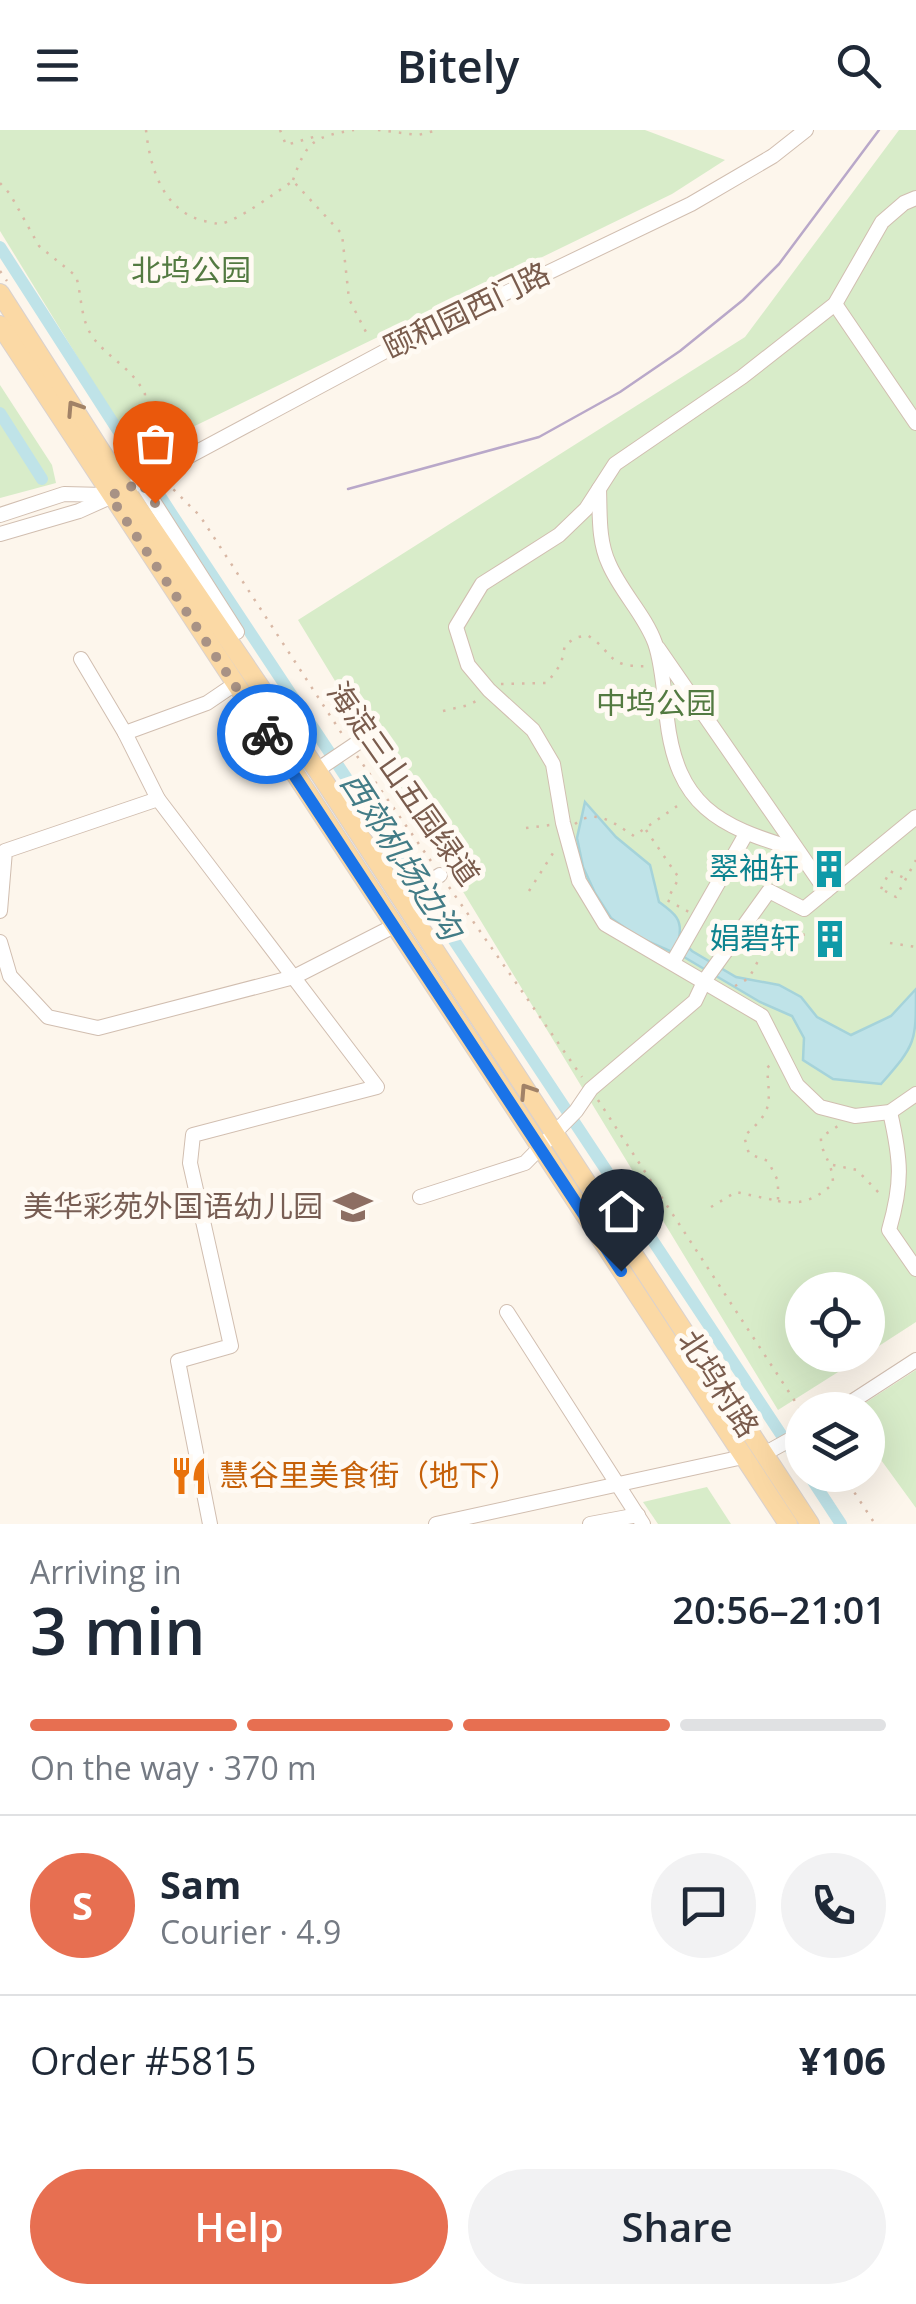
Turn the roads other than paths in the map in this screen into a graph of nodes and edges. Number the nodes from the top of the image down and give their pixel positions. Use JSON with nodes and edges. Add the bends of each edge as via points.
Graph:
{"nodes":[{"id":1,"x":806,"y":130,"type":"edge"},
{"id":2,"x":916,"y":198,"type":"edge"},
{"id":3,"x":0,"y":293,"type":"edge"},
{"id":4,"x":836,"y":304,"type":"junction"},
{"id":5,"x":0,"y":325,"type":"edge"},
{"id":6,"x":916,"y":423,"type":"edge"},
{"id":7,"x":598,"y":488,"type":"junction"},
{"id":8,"x":126,"y":489,"type":"junction"},
{"id":9,"x":0,"y":514,"type":"edge"},
{"id":10,"x":0,"y":534,"type":"edge"},
{"id":11,"x":238,"y":632,"type":"joint"},
{"id":12,"x":655,"y":643,"type":"junction"},
{"id":13,"x":240,"y":657,"type":"junction"},
{"id":14,"x":80,"y":659,"type":"dead end"},
{"id":15,"x":235,"y":684,"type":"junction"},
{"id":16,"x":125,"y":733,"type":"junction"},
{"id":17,"x":353,"y":746,"type":"road end"},
{"id":18,"x":322,"y":766,"type":"junction"},
{"id":19,"x":158,"y":800,"type":"junction"},
{"id":20,"x":916,"y":816,"type":"edge"},
{"id":21,"x":746,"y":834,"type":"junction"},
{"id":22,"x":794,"y":848,"type":"junction"},
{"id":23,"x":436,"y":878,"type":"road end"},
{"id":24,"x":826,"y":891,"type":"junction"},
{"id":25,"x":408,"y":896,"type":"junction"},
{"id":26,"x":0,"y":912,"type":"edge"},
{"id":27,"x":394,"y":926,"type":"junction"},
{"id":28,"x":0,"y":942,"type":"edge"},
{"id":29,"x":674,"y":962,"type":"junction"},
{"id":30,"x":294,"y":977,"type":"junction"},
{"id":31,"x":705,"y":980,"type":"junction"},
{"id":32,"x":916,"y":1094,"type":"edge"},
{"id":33,"x":890,"y":1112,"type":"junction"},
{"id":34,"x":566,"y":1121,"type":"junction"},
{"id":35,"x":540,"y":1148,"type":"junction"},
{"id":36,"x":420,"y":1196,"type":"dead end"},
{"id":37,"x":916,"y":1270,"type":"edge"},
{"id":38,"x":507,"y":1312,"type":"dead end"},
{"id":39,"x":916,"y":1360,"type":"edge"},
{"id":40,"x":867,"y":1392,"type":"edge"},
{"id":41,"x":785,"y":1442,"type":"edge"},
{"id":42,"x":764,"y":1454,"type":"junction"},
{"id":43,"x":743,"y":1456,"type":"junction"},
{"id":44,"x":617,"y":1484,"type":"junction"},
{"id":45,"x":641,"y":1520,"type":"edge"},
{"id":46,"x":210,"y":1524,"type":"edge"},
{"id":47,"x":436,"y":1524,"type":"edge"},
{"id":48,"x":590,"y":1524,"type":"edge"},
{"id":49,"x":788,"y":1524,"type":"edge"},
{"id":50,"x":810,"y":1524,"type":"edge"}],
"edges":[{"from":1,"to":8,"type":"street","name":"颐和园西门路","via":[[691,204],[393,346]]},
{"from":2,"to":4,"type":"street","via":[[882,222]]},
{"from":8,"to":3,"type":"main road","name":"北坞村路","one_way":true},
{"from":4,"to":6,"type":"street"},
{"from":4,"to":7,"type":"street","via":[[614,464]]},
{"from":5,"to":8,"type":"main road","name":"北坞村路"},
{"from":7,"to":12,"type":"street","via":[[609,564]]},
{"from":7,"to":29,"type":"street","via":[[558,536],[482,584],[456,627],[468,665],[533,730],[554,764],[579,881],[605,924]]},
{"from":8,"to":9,"type":"street","via":[[64,494]]},
{"from":8,"to":10,"type":"street","name":"颐和园西门路","via":[[80,511]]},
{"from":8,"to":11,"type":"street","name":"北坞村路"},
{"from":8,"to":13,"type":"main road","name":"北坞村路"},
{"from":8,"to":15,"type":"main road","name":"北坞村路"},
{"from":11,"to":13,"type":"main road"},
{"from":12,"to":21,"type":"street","via":[[678,774],[693,796]]},
{"from":12,"to":22,"type":"street"},
{"from":13,"to":18,"type":"main road","name":"北坞村路"},
{"from":14,"to":16,"type":"street"},
{"from":15,"to":16,"type":"street","via":[[206,703]]},
{"from":15,"to":27,"type":"main road","name":"北坞村路"},
{"from":16,"to":19,"type":"street"},
{"from":17,"to":18,"type":"street"},
{"from":18,"to":25,"type":"main road","name":"北坞村路"},
{"from":19,"to":26,"type":"street","via":[[4,851]]},
{"from":19,"to":30,"type":"street"},
{"from":20,"to":24,"type":"street"},
{"from":21,"to":22,"type":"street"},
{"from":21,"to":29,"type":"street"},
{"from":22,"to":24,"type":"street"},
{"from":23,"to":25,"type":"street"},
{"from":24,"to":31,"type":"street","via":[[804,909],[768,891]]},
{"from":34,"to":25,"type":"main road","name":"北坞村路","one_way":true},
{"from":27,"to":30,"type":"street"},
{"from":27,"to":35,"type":"main road","name":"北坞村路"},
{"from":28,"to":30,"type":"street","via":[[10,976],[48,1017],[98,1028]]},
{"from":29,"to":31,"type":"street"},
{"from":30,"to":46,"type":"street","via":[[377,1087],[192,1135],[190,1163],[231,1346],[178,1361]]},
{"from":31,"to":33,"type":"street","via":[[762,1016],[797,1085],[820,1107],[855,1116]]},
{"from":31,"to":34,"type":"street","via":[[696,1001],[591,1089]]},
{"from":32,"to":33,"type":"street"},
{"from":33,"to":37,"type":"street","via":[[899,1194],[890,1230]]},
{"from":34,"to":35,"type":"street"},
{"from":34,"to":42,"type":"main road","name":"北坞村路"},
{"from":35,"to":36,"type":"street","via":[[525,1163]]},
{"from":35,"to":43,"type":"main road","name":"北坞村路"},
{"from":38,"to":44,"type":"street"},
{"from":39,"to":40,"type":"street"},
{"from":41,"to":42,"type":"street"},
{"from":42,"to":50,"type":"main road","name":"北坞村路"},
{"from":43,"to":44,"type":"street"},
{"from":43,"to":49,"type":"main road","name":"北坞村路"},
{"from":44,"to":45,"type":"street"},
{"from":44,"to":47,"type":"street"},
{"from":45,"to":48,"type":"street"}]}
